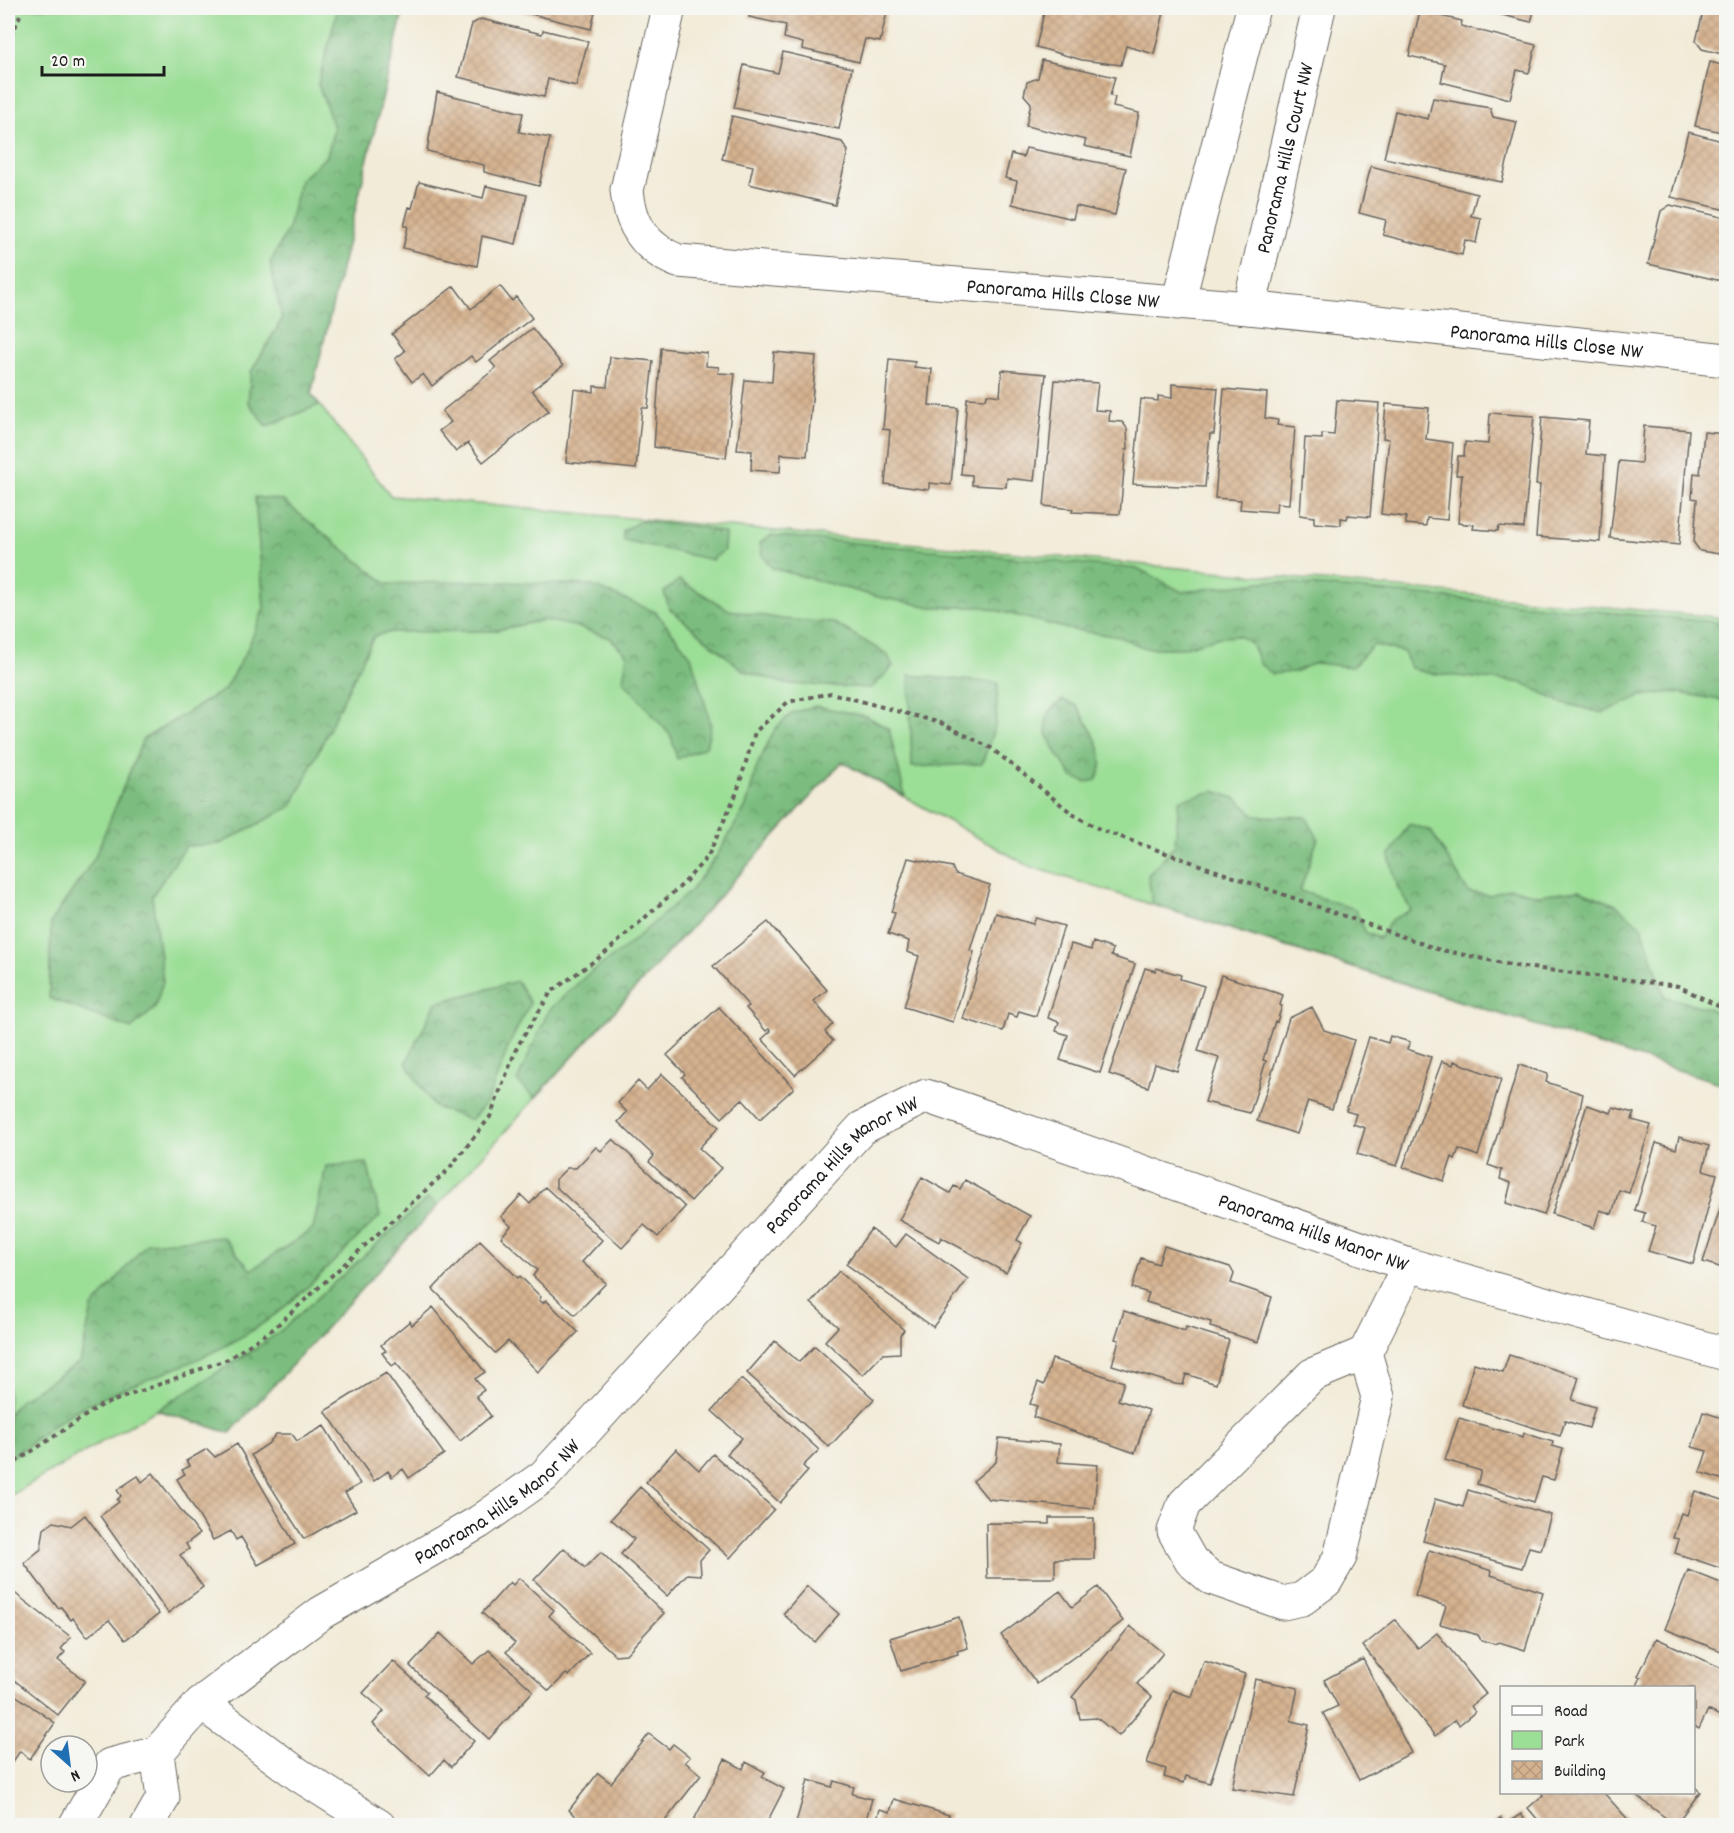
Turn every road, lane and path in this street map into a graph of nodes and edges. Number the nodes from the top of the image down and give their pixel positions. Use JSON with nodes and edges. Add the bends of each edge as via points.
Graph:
{"nodes":[{"id":1,"x":23,"y":8,"type":"edge"},
{"id":2,"x":669,"y":8,"type":"edge"},
{"id":3,"x":1253,"y":8,"type":"edge"},
{"id":4,"x":1320,"y":8,"type":"edge"},
{"id":5,"x":8,"y":44,"type":"edge"},
{"id":6,"x":1178,"y":303,"type":"junction"},
{"id":7,"x":1249,"y":308,"type":"junction"},
{"id":8,"x":1726,"y":360,"type":"edge"},
{"id":9,"x":1726,"y":1010,"type":"edge"},
{"id":10,"x":1409,"y":1265,"type":"junction"},
{"id":11,"x":1365,"y":1353,"type":"junction"},
{"id":12,"x":1726,"y":1353,"type":"edge"},
{"id":13,"x":8,"y":1467,"type":"edge"},
{"id":14,"x":201,"y":1703,"type":"junction"},
{"id":15,"x":157,"y":1753,"type":"junction"},
{"id":16,"x":75,"y":1826,"type":"edge"},
{"id":17,"x":147,"y":1826,"type":"edge"},
{"id":18,"x":379,"y":1826,"type":"edge"}],
"edges":[{"from":1,"to":5,"type":"path"},
{"from":2,"to":6,"type":"street","name":"Panorama Hills Close NW","via":[[627,190],[637,229],[666,256],[678,261]]},
{"from":3,"to":6,"type":"street"},
{"from":4,"to":7,"type":"street","name":"Panorama Hills Court NW"},
{"from":6,"to":7,"type":"street","name":"Panorama Hills Close NW"},
{"from":7,"to":8,"type":"street","name":"Panorama Hills Close NW"},
{"from":9,"to":13,"type":"path","via":[[1678,986],[1516,966],[1437,949],[1101,830],[1074,815],[991,748],[941,723],[831,693],[788,702],[755,732],[737,792],[708,856],[684,883],[604,954],[551,992],[517,1047],[490,1117],[448,1170],[273,1329],[228,1359],[100,1406]]},
{"from":10,"to":11,"type":"street"},
{"from":10,"to":12,"type":"street","name":"Panorama Hills Manor NW"},
{"from":10,"to":14,"type":"street","name":"Panorama Hills Manor NW","via":[[926,1096],[862,1128],[544,1476],[479,1522],[321,1613]]},
{"from":11,"to":11,"type":"street","via":[[1312,1375],[1184,1504],[1174,1530],[1191,1561],[1212,1578],[1283,1603],[1302,1599],[1326,1581],[1341,1557],[1378,1397]]},
{"from":14,"to":15,"type":"street","name":"Panorama Hills Manor NW"},
{"from":14,"to":18,"type":"street","via":[[299,1775]]},
{"from":15,"to":16,"type":"street","via":[[110,1765]]},
{"from":15,"to":17,"type":"street","via":[[163,1798]]}]}
